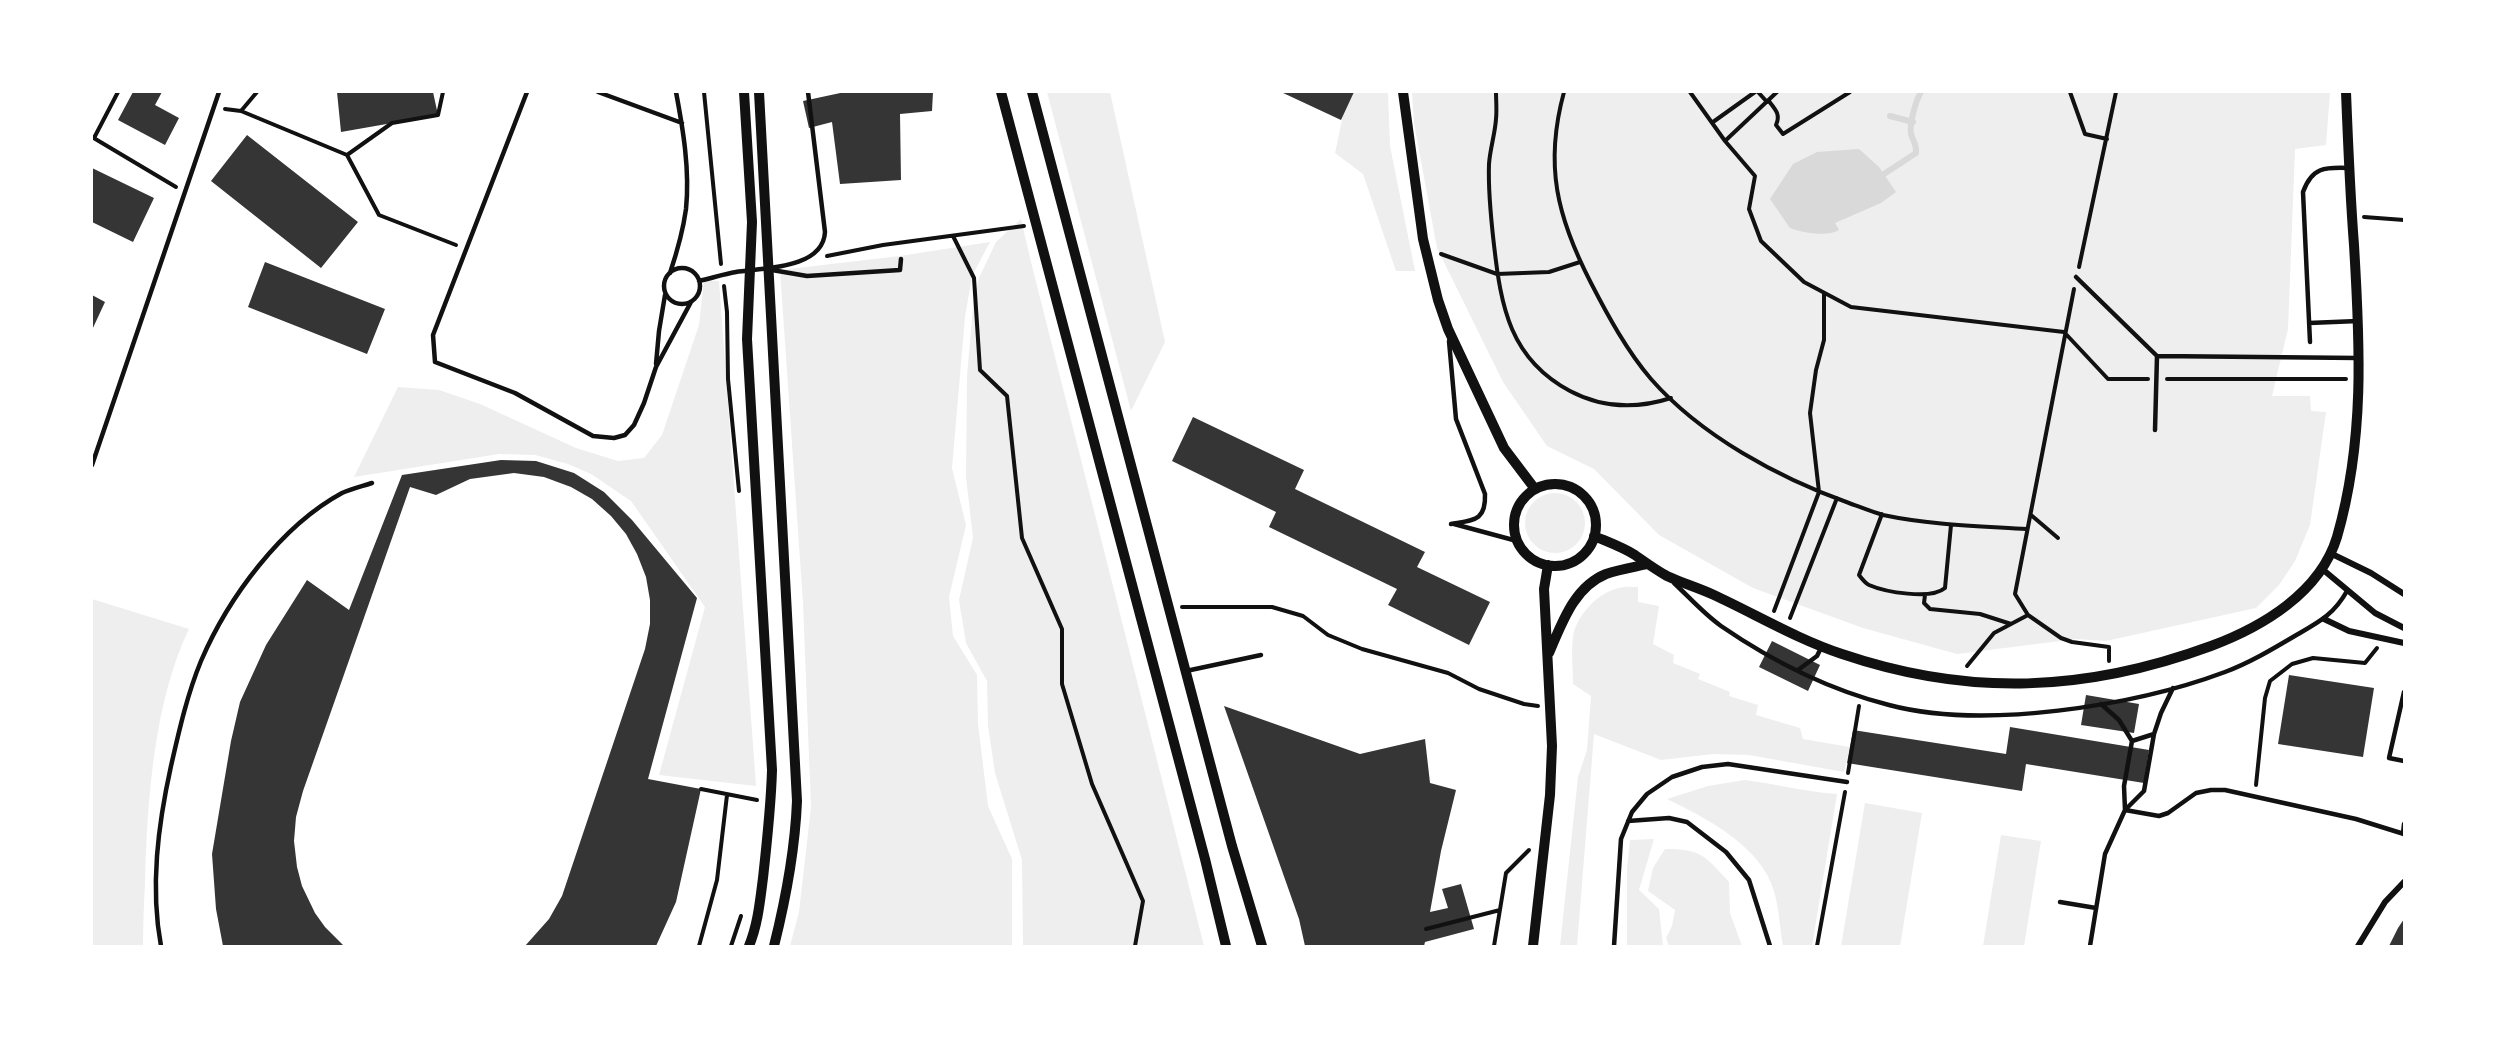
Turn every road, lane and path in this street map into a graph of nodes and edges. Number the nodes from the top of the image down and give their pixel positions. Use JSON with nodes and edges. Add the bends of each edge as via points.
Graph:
{"nodes":[{"id":1,"x":118,"y":92,"type":"edge"},
{"id":2,"x":219,"y":92,"type":"edge"},
{"id":3,"x":257,"y":92,"type":"edge"},
{"id":4,"x":443,"y":92,"type":"edge"},
{"id":5,"x":527,"y":92,"type":"edge"},
{"id":6,"x":598,"y":92,"type":"edge"},
{"id":7,"x":676,"y":92,"type":"edge"},
{"id":8,"x":704,"y":92,"type":"edge"},
{"id":9,"x":744,"y":92,"type":"edge"},
{"id":10,"x":759,"y":92,"type":"edge"},
{"id":11,"x":808,"y":92,"type":"edge"},
{"id":12,"x":1001,"y":92,"type":"edge"},
{"id":13,"x":1032,"y":92,"type":"edge"},
{"id":14,"x":1403,"y":92,"type":"edge"},
{"id":15,"x":1496,"y":92,"type":"edge"},
{"id":16,"x":1564,"y":92,"type":"edge"},
{"id":17,"x":1690,"y":92,"type":"edge"},
{"id":18,"x":1757,"y":92,"type":"edge"},
{"id":19,"x":1777,"y":92,"type":"edge"},
{"id":20,"x":1850,"y":92,"type":"edge"},
{"id":21,"x":2070,"y":92,"type":"edge"},
{"id":22,"x":2116,"y":92,"type":"edge"},
{"id":23,"x":2346,"y":92,"type":"edge"},
{"id":24,"x":1767,"y":101,"type":"junction"},
{"id":25,"x":214,"y":108,"type":"junction"},
{"id":26,"x":241,"y":111,"type":"junction"},
{"id":27,"x":1713,"y":122,"type":"junction"},
{"id":28,"x":682,"y":123,"type":"junction"},
{"id":29,"x":93,"y":137,"type":"edge"},
{"id":30,"x":2107,"y":139,"type":"junction"},
{"id":31,"x":1725,"y":141,"type":"junction"},
{"id":32,"x":347,"y":155,"type":"junction"},
{"id":33,"x":2349,"y":168,"type":"junction"},
{"id":34,"x":185,"y":193,"type":"junction"},
{"id":35,"x":2352,"y":217,"type":"junction"},
{"id":36,"x":2404,"y":220,"type":"edge"},
{"id":37,"x":1036,"y":224,"type":"junction"},
{"id":38,"x":953,"y":236,"type":"junction"},
{"id":39,"x":466,"y":248,"type":"junction"},
{"id":40,"x":1426,"y":249,"type":"junction"},
{"id":41,"x":901,"y":259,"type":"dead end"},
{"id":42,"x":800,"y":261,"type":"junction"},
{"id":43,"x":1580,"y":262,"type":"junction"},
{"id":44,"x":770,"y":269,"type":"junction"},
{"id":45,"x":749,"y":270,"type":"junction"},
{"id":46,"x":670,"y":273,"type":"junction"},
{"id":47,"x":723,"y":274,"type":"junction"},
{"id":48,"x":1497,"y":274,"type":"junction"},
{"id":49,"x":2076,"y":277,"type":"junction"},
{"id":50,"x":699,"y":281,"type":"junction"},
{"id":51,"x":1824,"y":293,"type":"junction"},
{"id":52,"x":665,"y":295,"type":"junction"},
{"id":53,"x":691,"y":302,"type":"junction"},
{"id":54,"x":2359,"y":321,"type":"junction"},
{"id":55,"x":2309,"y":323,"type":"junction"},
{"id":56,"x":1448,"y":329,"type":"junction"},
{"id":57,"x":2064,"y":333,"type":"junction"},
{"id":58,"x":2310,"y":342,"type":"dead end"},
{"id":59,"x":2157,"y":356,"type":"junction"},
{"id":60,"x":2360,"y":358,"type":"junction"},
{"id":61,"x":656,"y":367,"type":"junction"},
{"id":62,"x":2104,"y":375,"type":"dead end"},
{"id":63,"x":2188,"y":379,"type":"dead end"},
{"id":64,"x":2360,"y":380,"type":"junction"},
{"id":65,"x":1671,"y":398,"type":"junction"},
{"id":66,"x":2155,"y":430,"type":"dead end"},
{"id":67,"x":92,"y":465,"type":"edge"},
{"id":68,"x":372,"y":483,"type":"dead end"},
{"id":69,"x":1535,"y":489,"type":"junction"},
{"id":70,"x":1819,"y":492,"type":"junction"},
{"id":71,"x":740,"y":497,"type":"dead end"},
{"id":72,"x":1837,"y":498,"type":"junction"},
{"id":73,"x":1882,"y":514,"type":"junction"},
{"id":74,"x":2030,"y":515,"type":"junction"},
{"id":75,"x":1952,"y":524,"type":"junction"},
{"id":76,"x":2027,"y":530,"type":"junction"},
{"id":77,"x":1594,"y":536,"type":"junction"},
{"id":78,"x":2058,"y":538,"type":"dead end"},
{"id":79,"x":1517,"y":541,"type":"junction"},
{"id":80,"x":2330,"y":553,"type":"junction"},
{"id":81,"x":1648,"y":564,"type":"junction"},
{"id":82,"x":1548,"y":565,"type":"junction"},
{"id":83,"x":2321,"y":568,"type":"junction"},
{"id":84,"x":1665,"y":575,"type":"junction"},
{"id":85,"x":2347,"y":591,"type":"junction"},
{"id":86,"x":2404,"y":594,"type":"edge"},
{"id":87,"x":1925,"y":595,"type":"junction"},
{"id":88,"x":1169,"y":607,"type":"junction"},
{"id":89,"x":2028,"y":615,"type":"junction"},
{"id":90,"x":2324,"y":619,"type":"junction"},
{"id":91,"x":1769,"y":623,"type":"junction"},
{"id":92,"x":2011,"y":624,"type":"junction"},
{"id":93,"x":2404,"y":628,"type":"edge"},
{"id":94,"x":1786,"y":631,"type":"junction"},
{"id":95,"x":2385,"y":638,"type":"junction"},
{"id":96,"x":2404,"y":643,"type":"edge"},
{"id":97,"x":1822,"y":647,"type":"junction"},
{"id":98,"x":1261,"y":655,"type":"dead end"},
{"id":99,"x":1548,"y":656,"type":"junction"},
{"id":100,"x":1967,"y":666,"type":"dead end"},
{"id":101,"x":1798,"y":670,"type":"junction"},
{"id":102,"x":1186,"y":671,"type":"junction"},
{"id":103,"x":2110,"y":676,"type":"junction"},
{"id":104,"x":2173,"y":688,"type":"junction"},
{"id":105,"x":2404,"y":692,"type":"edge"},
{"id":106,"x":1860,"y":697,"type":"junction"},
{"id":107,"x":2101,"y":704,"type":"junction"},
{"id":108,"x":1550,"y":707,"type":"junction"},
{"id":109,"x":2154,"y":735,"type":"junction"},
{"id":110,"x":2132,"y":741,"type":"junction"},
{"id":111,"x":2404,"y":761,"type":"edge"},
{"id":112,"x":1846,"y":782,"type":"junction"},
{"id":113,"x":701,"y":789,"type":"dead end"},
{"id":114,"x":760,"y":793,"type":"dead end"},
{"id":115,"x":727,"y":795,"type":"junction"},
{"id":116,"x":2255,"y":795,"type":"junction"},
{"id":117,"x":759,"y":800,"type":"junction"},
{"id":118,"x":771,"y":801,"type":"junction"},
{"id":119,"x":758,"y":810,"type":"dead end"},
{"id":120,"x":2125,"y":810,"type":"junction"},
{"id":121,"x":1628,"y":821,"type":"junction"},
{"id":122,"x":2404,"y":824,"type":"edge"},
{"id":123,"x":1546,"y":832,"type":"junction"},
{"id":124,"x":2404,"y":834,"type":"edge"},
{"id":125,"x":2404,"y":882,"type":"edge"},
{"id":126,"x":2060,"y":902,"type":"dead end"},
{"id":127,"x":2096,"y":908,"type":"junction"},
{"id":128,"x":1500,"y":910,"type":"junction"},
{"id":129,"x":741,"y":915,"type":"dead end"},
{"id":130,"x":1425,"y":929,"type":"dead end"},
{"id":131,"x":161,"y":946,"type":"edge"},
{"id":132,"x":699,"y":946,"type":"edge"},
{"id":133,"x":731,"y":946,"type":"edge"},
{"id":134,"x":749,"y":946,"type":"edge"},
{"id":135,"x":774,"y":946,"type":"edge"},
{"id":136,"x":1135,"y":946,"type":"edge"},
{"id":137,"x":1226,"y":946,"type":"edge"},
{"id":138,"x":1262,"y":946,"type":"edge"},
{"id":139,"x":1494,"y":946,"type":"edge"},
{"id":140,"x":1533,"y":946,"type":"edge"},
{"id":141,"x":1614,"y":946,"type":"edge"},
{"id":142,"x":1770,"y":946,"type":"edge"},
{"id":143,"x":1817,"y":946,"type":"edge"},
{"id":144,"x":2090,"y":946,"type":"edge"},
{"id":145,"x":2358,"y":946,"type":"edge"}],
"edges":[{"from":1,"to":29,"type":"path"},
{"from":2,"to":25,"type":"lane"},
{"from":3,"to":26,"type":"path"},
{"from":4,"to":32,"type":"path","via":[[438,115],[392,123]]},
{"from":5,"to":39,"type":"lane"},
{"from":6,"to":28,"type":"lane"},
{"from":7,"to":28,"type":"lane"},
{"from":8,"to":47,"type":"path"},
{"from":9,"to":45,"type":"street","via":[[752,222]]},
{"from":10,"to":44,"type":"street"},
{"from":11,"to":42,"type":"lane","via":[[825,232],[821,247]]},
{"from":12,"to":37,"type":"street"},
{"from":13,"to":88,"type":"street"},
{"from":14,"to":40,"type":"street"},
{"from":15,"to":48,"type":"path","via":[[1497,117],[1489,163]]},
{"from":16,"to":43,"type":"path","via":[[1555,185],[1567,232]]},
{"from":17,"to":27,"type":"path"},
{"from":18,"to":24,"type":"path"},
{"from":18,"to":27,"type":"path"},
{"from":19,"to":24,"type":"path"},
{"from":20,"to":24,"type":"path","via":[[1783,134],[1776,125],[1778,113]]},
{"from":21,"to":30,"type":"path","via":[[2085,134]]},
{"from":22,"to":30,"type":"path"},
{"from":23,"to":33,"type":"street"},
{"from":24,"to":31,"type":"path"},
{"from":25,"to":26,"type":"path"},
{"from":25,"to":34,"type":"lane"},
{"from":26,"to":32,"type":"path"},
{"from":27,"to":31,"type":"path"},
{"from":28,"to":46,"type":"lane","via":[[686,207]]},
{"from":29,"to":34,"type":"path"},
{"from":30,"to":49,"type":"path"},
{"from":31,"to":51,"type":"path","via":[[1755,176],[1749,209],[1761,241],[1804,282]]},
{"from":32,"to":39,"type":"path","via":[[379,215]]},
{"from":33,"to":35,"type":"street"},
{"from":33,"to":55,"type":"lane","via":[[2316,171],[2302,192]]},
{"from":34,"to":67,"type":"lane"},
{"from":35,"to":36,"type":"path"},
{"from":35,"to":54,"type":"street"},
{"from":37,"to":38,"type":"path"},
{"from":37,"to":137,"type":"street"},
{"from":38,"to":42,"type":"path"},
{"from":38,"to":136,"type":"path","via":[[974,278],[980,370],[1007,396],[1022,538],[1062,629],[1062,684],[1092,784],[1143,901]]},
{"from":39,"to":61,"type":"lane","via":[[433,335],[435,362],[515,393],[593,436],[614,438],[625,435],[634,425]]},
{"from":40,"to":48,"type":"path"},
{"from":40,"to":56,"type":"street"},
{"from":41,"to":44,"type":"lane","via":[[900,270],[824,276]]},
{"from":42,"to":44,"type":"lane"},
{"from":43,"to":48,"type":"path","via":[[1549,272]]},
{"from":43,"to":65,"type":"path","via":[[1632,353]]},
{"from":44,"to":45,"type":"lane"},
{"from":44,"to":135,"type":"street","via":[[797,801],[791,874]]},
{"from":45,"to":47,"type":"lane"},
{"from":45,"to":118,"type":"street","via":[[747,339],[771,742]]},
{"from":46,"to":50,"type":"lane","via":[[687,269]]},
{"from":46,"to":52,"type":"lane","via":[[664,283]]},
{"from":47,"to":50,"type":"lane"},
{"from":47,"to":71,"type":"path"},
{"from":48,"to":65,"type":"path","via":[[1501,303],[1516,340],[1554,382],[1578,395],[1627,406]]},
{"from":49,"to":57,"type":"path"},
{"from":49,"to":59,"type":"lane"},
{"from":50,"to":53,"type":"lane","via":[[699,293]]},
{"from":51,"to":57,"type":"path","via":[[1851,307]]},
{"from":51,"to":70,"type":"path","via":[[1824,340],[1810,413]]},
{"from":52,"to":53,"type":"lane","via":[[674,303]]},
{"from":52,"to":61,"type":"lane"},
{"from":53,"to":61,"type":"lane"},
{"from":54,"to":55,"type":"lane"},
{"from":54,"to":60,"type":"street"},
{"from":55,"to":58,"type":"lane"},
{"from":56,"to":69,"type":"street","via":[[1504,448]]},
{"from":56,"to":79,"type":"lane","via":[[1456,419],[1485,494],[1482,515],[1473,521],[1451,524]]},
{"from":57,"to":62,"type":"path"},
{"from":57,"to":74,"type":"path"},
{"from":59,"to":60,"type":"lane"},
{"from":59,"to":66,"type":"lane"},
{"from":60,"to":64,"type":"street"},
{"from":63,"to":64,"type":"path"},
{"from":64,"to":80,"type":"street","via":[[2352,473]]},
{"from":65,"to":70,"type":"path","via":[[1740,451]]},
{"from":68,"to":131,"type":"lane","via":[[343,493],[300,523],[260,564],[228,609],[201,662],[181,723],[156,853],[156,921]]},
{"from":69,"to":77,"type":"street","via":[[1558,484],[1581,493],[1594,513]]},
{"from":69,"to":79,"type":"street","via":[[1516,512]]},
{"from":70,"to":72,"type":"path"},
{"from":70,"to":91,"type":"path"},
{"from":72,"to":73,"type":"path"},
{"from":72,"to":94,"type":"path"},
{"from":73,"to":75,"type":"path"},
{"from":73,"to":87,"type":"path","via":[[1859,574],[1870,585]]},
{"from":74,"to":76,"type":"path"},
{"from":74,"to":78,"type":"path"},
{"from":75,"to":76,"type":"path"},
{"from":75,"to":87,"type":"path","via":[[1945,588]]},
{"from":76,"to":89,"type":"path","via":[[2015,594]]},
{"from":77,"to":81,"type":"street"},
{"from":77,"to":82,"type":"street","via":[[1581,556],[1560,565]]},
{"from":79,"to":82,"type":"street","via":[[1529,557]]},
{"from":80,"to":83,"type":"street"},
{"from":80,"to":86,"type":"street"},
{"from":81,"to":84,"type":"street"},
{"from":81,"to":99,"type":"street","via":[[1607,574],[1586,587],[1574,601]]},
{"from":82,"to":99,"type":"street"},
{"from":83,"to":85,"type":"street"},
{"from":83,"to":103,"type":"street","via":[[2289,604],[2228,640],[2164,663]]},
{"from":84,"to":91,"type":"street"},
{"from":84,"to":101,"type":"lane","via":[[1720,625]]},
{"from":85,"to":90,"type":"lane","via":[[2339,606]]},
{"from":85,"to":93,"type":"street","via":[[2374,614]]},
{"from":87,"to":92,"type":"path","via":[[1924,603],[1930,609],[1980,614]]},
{"from":88,"to":102,"type":"street"},
{"from":88,"to":108,"type":"path","via":[[1272,607],[1303,616],[1328,635],[1362,649],[1448,673],[1514,701]]},
{"from":89,"to":92,"type":"path"},
{"from":89,"to":103,"type":"path","via":[[2061,638],[2109,647]]},
{"from":90,"to":95,"type":"street","via":[[2349,631]]},
{"from":90,"to":104,"type":"lane","via":[[2248,662]]},
{"from":91,"to":94,"type":"street"},
{"from":92,"to":100,"type":"path","via":[[1994,633]]},
{"from":94,"to":97,"type":"street"},
{"from":95,"to":96,"type":"street"},
{"from":95,"to":116,"type":"path","via":[[2365,663],[2313,658],[2292,664],[2270,681]]},
{"from":97,"to":101,"type":"lane","via":[[1817,656]]},
{"from":97,"to":103,"type":"street","via":[[1912,674],[1964,681],[2023,684]]},
{"from":98,"to":102,"type":"lane"},
{"from":99,"to":108,"type":"street"},
{"from":101,"to":106,"type":"lane"},
{"from":102,"to":138,"type":"street"},
{"from":104,"to":107,"type":"lane"},
{"from":104,"to":109,"type":"lane"},
{"from":105,"to":111,"type":"lane","via":[[2389,758]]},
{"from":106,"to":107,"type":"lane","via":[[1933,713],[1976,716]]},
{"from":106,"to":112,"type":"path"},
{"from":107,"to":110,"type":"lane","via":[[2119,720]]},
{"from":108,"to":123,"type":"street","via":[[1552,746]]},
{"from":109,"to":110,"type":"lane"},
{"from":109,"to":120,"type":"lane","via":[[2144,790]]},
{"from":110,"to":120,"type":"lane","via":[[2124,786]]},
{"from":112,"to":121,"type":"lane","via":[[1728,764],[1702,767],[1672,777],[1647,794]]},
{"from":112,"to":143,"type":"path"},
{"from":113,"to":115,"type":"path"},
{"from":114,"to":117,"type":"path"},
{"from":115,"to":117,"type":"path"},
{"from":115,"to":132,"type":"path","via":[[717,880]]},
{"from":116,"to":120,"type":"lane","via":[[2211,790],[2188,797],[2159,816]]},
{"from":116,"to":124,"type":"lane"},
{"from":117,"to":118,"type":"path"},
{"from":117,"to":119,"type":"path"},
{"from":118,"to":134,"type":"street","via":[[758,915]]},
{"from":120,"to":127,"type":"lane","via":[[2104,854]]},
{"from":121,"to":141,"type":"lane","via":[[1618,862]]},
{"from":121,"to":142,"type":"lane","via":[[1669,818],[1687,822],[1726,852],[1749,880]]},
{"from":122,"to":124,"type":"lane"},
{"from":123,"to":128,"type":"path","via":[[1506,873]]},
{"from":123,"to":140,"type":"street"},
{"from":125,"to":145,"type":"street","via":[[2385,903]]},
{"from":126,"to":127,"type":"lane"},
{"from":127,"to":144,"type":"lane"},
{"from":128,"to":130,"type":"path"},
{"from":128,"to":139,"type":"path"},
{"from":129,"to":133,"type":"path"}]}
